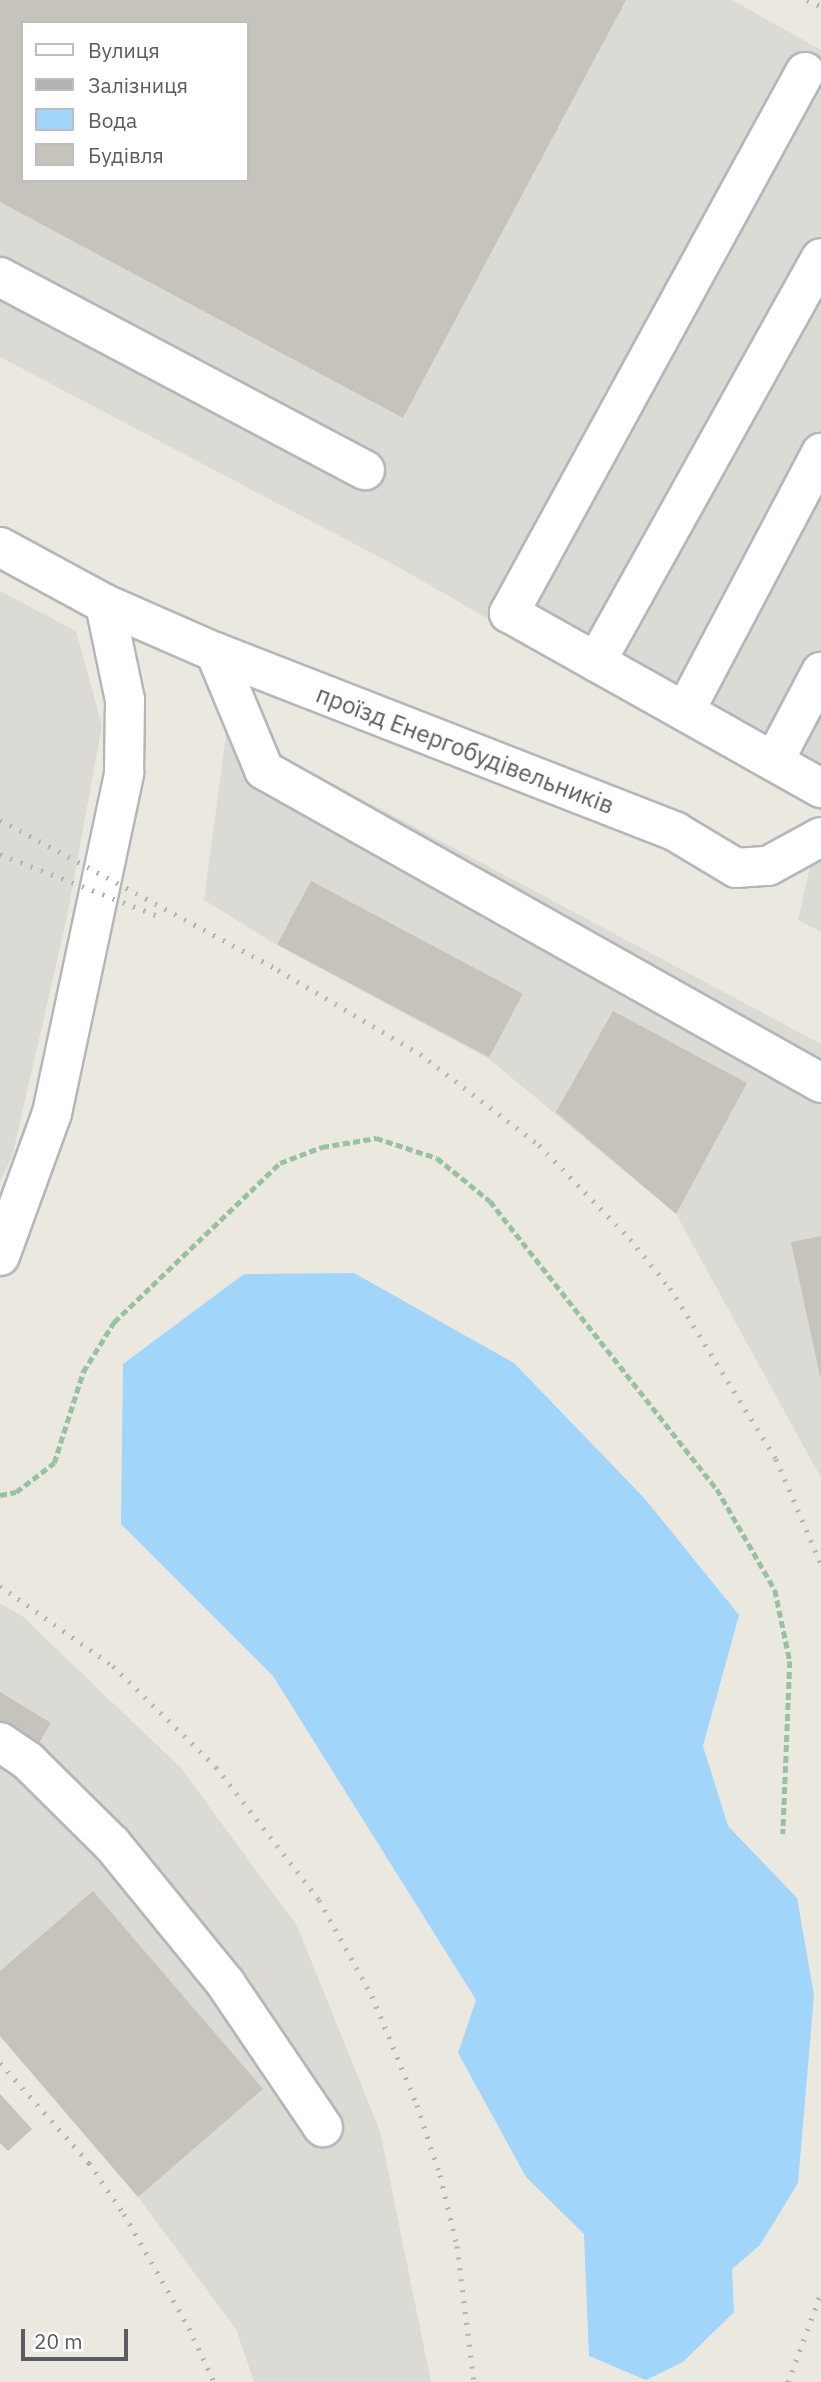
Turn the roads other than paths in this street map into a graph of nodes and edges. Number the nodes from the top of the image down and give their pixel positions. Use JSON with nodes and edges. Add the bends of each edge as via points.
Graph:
{"nodes":[{"id":1,"x":805,"y":72,"type":"dead end"},
{"id":2,"x":821,"y":258,"type":"edge"},
{"id":3,"x":0,"y":277,"type":"edge"},
{"id":4,"x":821,"y":453,"type":"edge"},
{"id":5,"x":365,"y":470,"type":"dead end"},
{"id":6,"x":0,"y":547,"type":"edge"},
{"id":7,"x":105,"y":604,"type":"junction"},
{"id":8,"x":215,"y":652,"type":"junction"},
{"id":9,"x":596,"y":662,"type":"junction"},
{"id":10,"x":821,"y":672,"type":"edge"},
{"id":11,"x":685,"y":711,"type":"junction"},
{"id":12,"x":774,"y":761,"type":"junction"},
{"id":13,"x":821,"y":788,"type":"edge"},
{"id":14,"x":821,"y":837,"type":"edge"},
{"id":15,"x":821,"y":1083,"type":"edge"},
{"id":16,"x":0,"y":1256,"type":"edge"},
{"id":17,"x":0,"y":1742,"type":"edge"},
{"id":18,"x":323,"y":2127,"type":"dead end"}],
"edges":[{"from":1,"to":9,"type":"street","via":[[509,613]]},
{"from":2,"to":9,"type":"street"},
{"from":3,"to":5,"type":"street"},
{"from":4,"to":11,"type":"street"},
{"from":6,"to":7,"type":"street","name":"проїзд Енергобудівельників"},
{"from":7,"to":8,"type":"street","name":"проїзд Енергобудівельників"},
{"from":7,"to":16,"type":"street","via":[[125,700],[124,773],[52,1113]]},
{"from":8,"to":14,"type":"street","name":"проїзд Енергобудівельників","via":[[676,832],[736,868],[768,866]]},
{"from":8,"to":15,"type":"street","via":[[264,770]]},
{"from":9,"to":11,"type":"street"},
{"from":10,"to":12,"type":"street"},
{"from":11,"to":12,"type":"street"},
{"from":12,"to":13,"type":"street"},
{"from":17,"to":18,"type":"street","via":[[28,1761],[112,1844],[226,1984]]}]}
